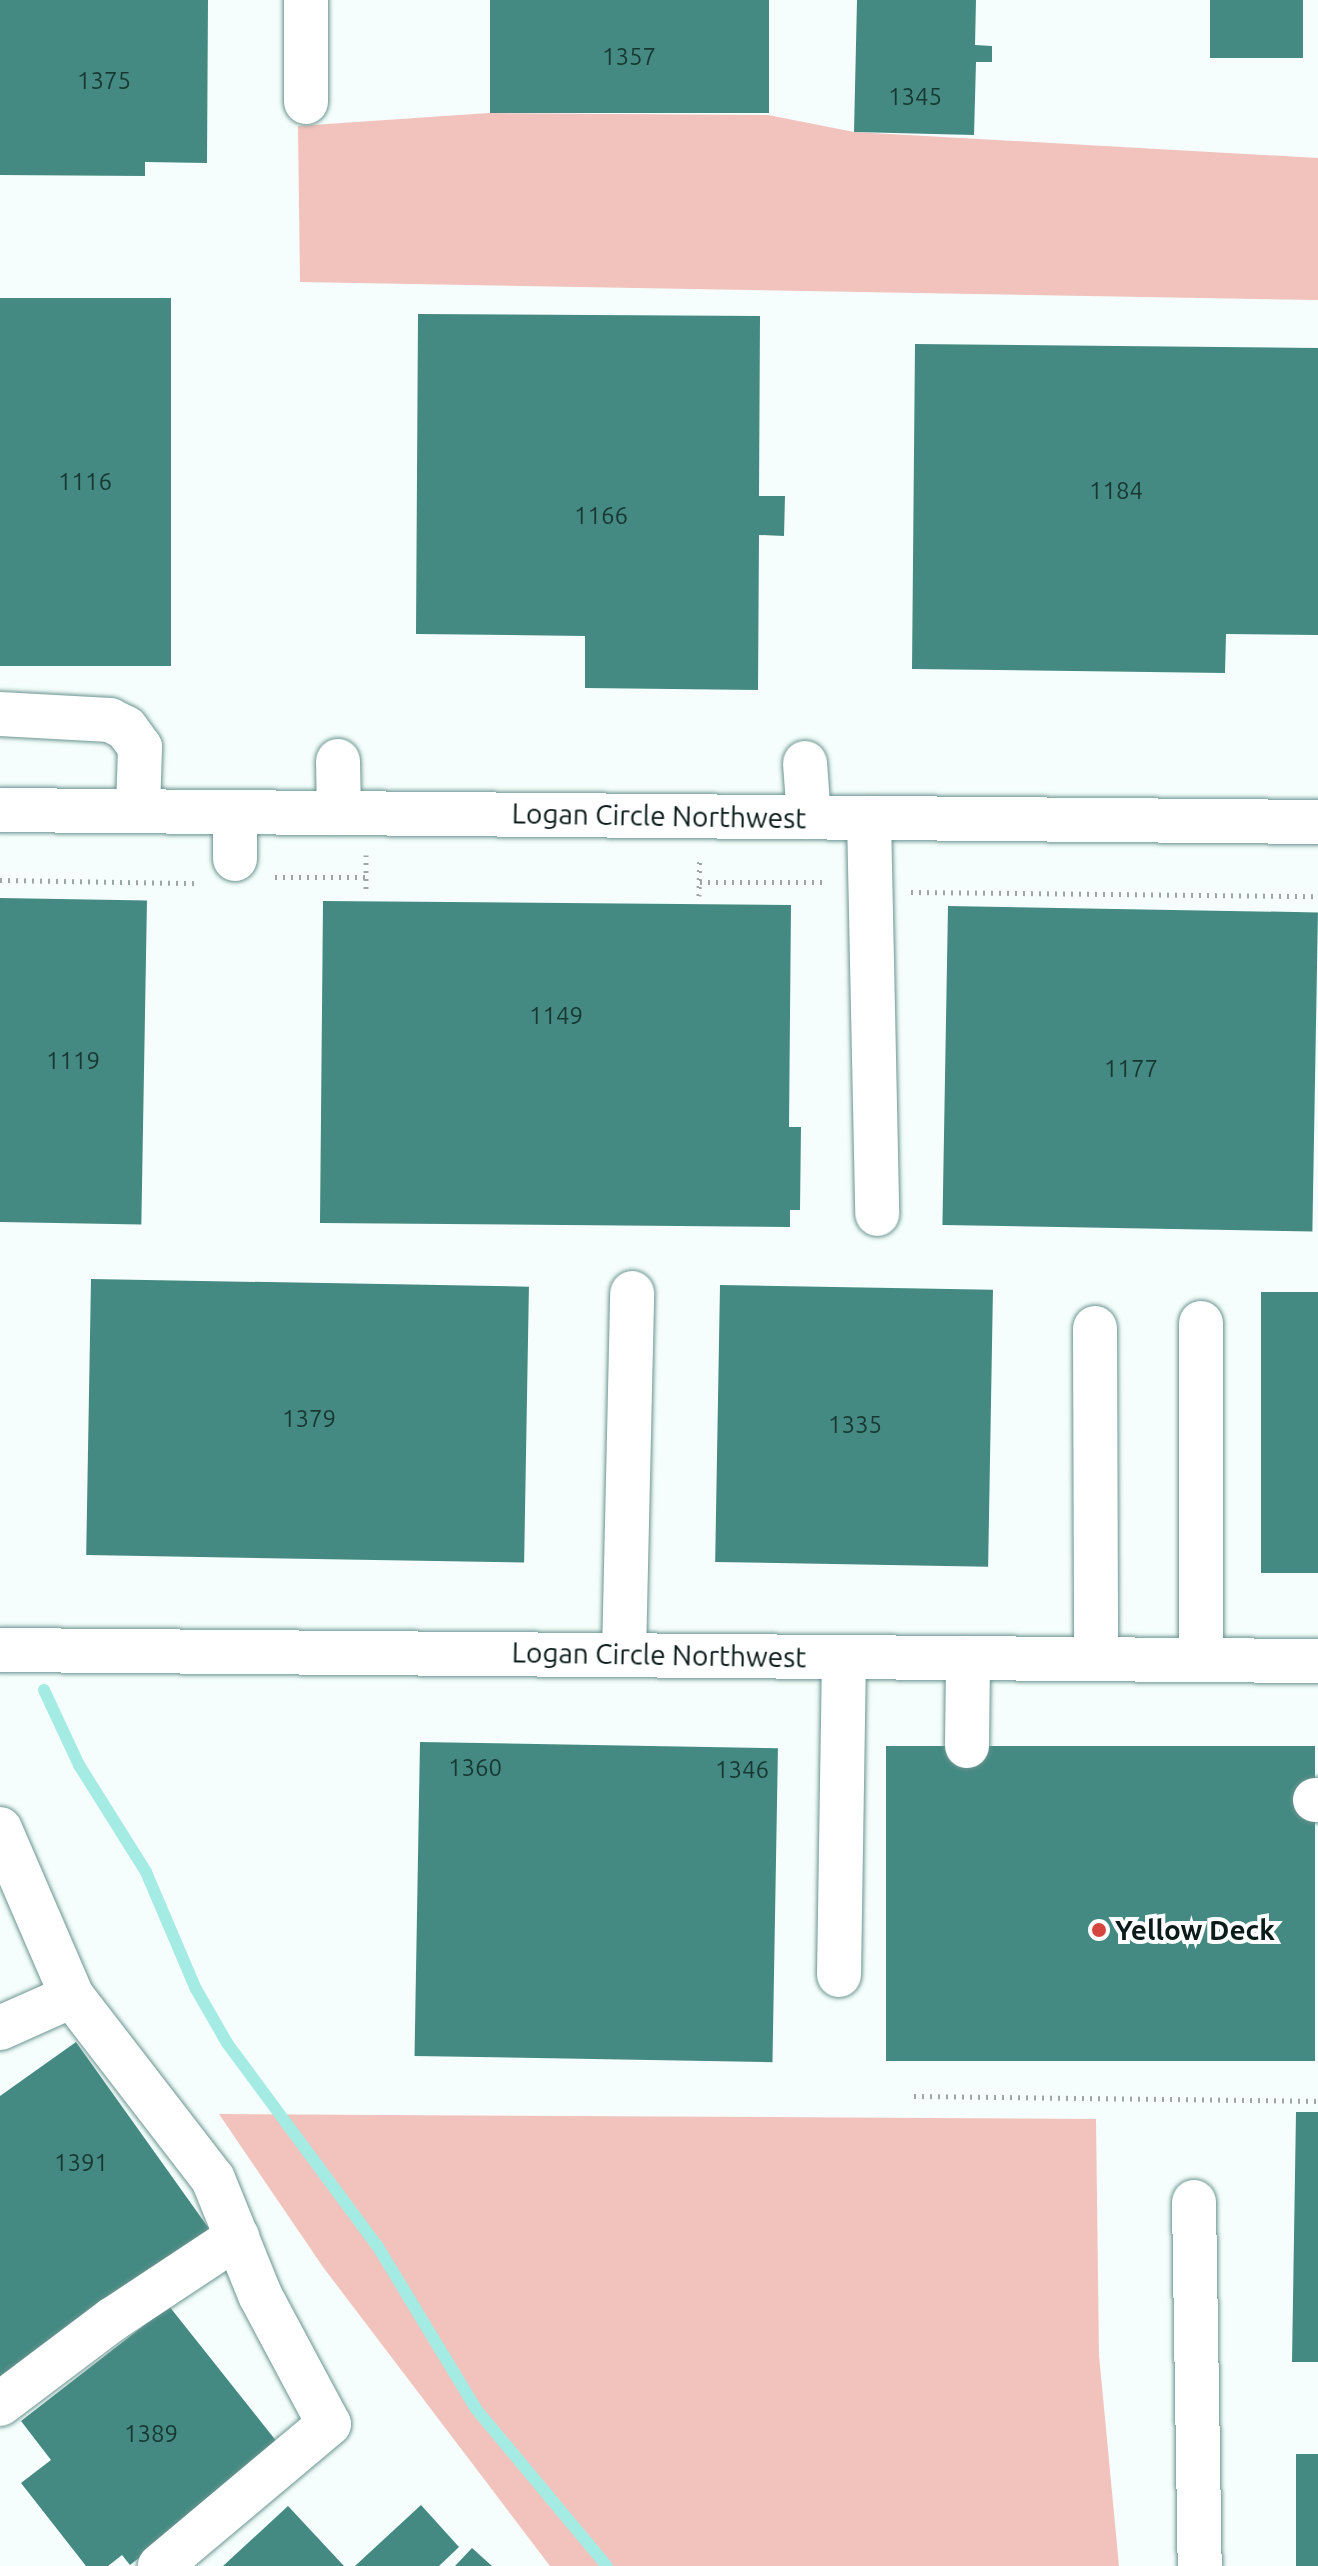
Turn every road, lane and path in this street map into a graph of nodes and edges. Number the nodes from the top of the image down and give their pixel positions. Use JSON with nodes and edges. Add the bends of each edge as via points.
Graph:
{"nodes":[{"id":1,"x":306,"y":0,"type":"edge"},
{"id":2,"x":306,"y":102,"type":"dead end"},
{"id":3,"x":0,"y":714,"type":"edge"},
{"id":4,"x":338,"y":761,"type":"dead end"},
{"id":5,"x":805,"y":763,"type":"dead end"},
{"id":6,"x":0,"y":810,"type":"edge"},
{"id":7,"x":138,"y":811,"type":"junction"},
{"id":8,"x":235,"y":812,"type":"junction"},
{"id":9,"x":809,"y":817,"type":"junction"},
{"id":10,"x":869,"y":818,"type":"junction"},
{"id":11,"x":1318,"y":822,"type":"edge"},
{"id":12,"x":352,"y":827,"type":"junction"},
{"id":13,"x":700,"y":844,"type":"dead end"},
{"id":14,"x":234,"y":873,"type":"junction"},
{"id":15,"x":366,"y":877,"type":"junction"},
{"id":16,"x":0,"y":880,"type":"edge"},
{"id":17,"x":700,"y":882,"type":"junction"},
{"id":18,"x":890,"y":887,"type":"junction"},
{"id":19,"x":366,"y":891,"type":"dead end"},
{"id":20,"x":699,"y":896,"type":"dead end"},
{"id":21,"x":1318,"y":896,"type":"edge"},
{"id":22,"x":877,"y":1214,"type":"dead end"},
{"id":23,"x":632,"y":1293,"type":"dead end"},
{"id":24,"x":1201,"y":1323,"type":"dead end"},
{"id":25,"x":1095,"y":1328,"type":"dead end"},
{"id":26,"x":0,"y":1650,"type":"edge"},
{"id":27,"x":624,"y":1655,"type":"junction"},
{"id":28,"x":844,"y":1657,"type":"junction"},
{"id":29,"x":968,"y":1658,"type":"junction"},
{"id":30,"x":1096,"y":1659,"type":"junction"},
{"id":31,"x":1201,"y":1660,"type":"junction"},
{"id":32,"x":1318,"y":1661,"type":"edge"},
{"id":33,"x":967,"y":1746,"type":"dead end"},
{"id":34,"x":0,"y":1829,"type":"edge"},
{"id":35,"x":839,"y":1975,"type":"dead end"},
{"id":36,"x":72,"y":1996,"type":"junction"},
{"id":37,"x":0,"y":2028,"type":"edge"},
{"id":38,"x":914,"y":2096,"type":"dead end"},
{"id":39,"x":1318,"y":2101,"type":"edge"},
{"id":40,"x":1194,"y":2202,"type":"dead end"},
{"id":41,"x":237,"y":2237,"type":"junction"},
{"id":42,"x":0,"y":2404,"type":"edge"},
{"id":43,"x":160,"y":2566,"type":"edge"},
{"id":44,"x":1200,"y":2566,"type":"edge"}],
"edges":[{"from":1,"to":2,"type":"street"},
{"from":3,"to":7,"type":"street","via":[[110,720],[126,728],[140,747]]},
{"from":4,"to":12,"type":"street"},
{"from":5,"to":9,"type":"street"},
{"from":6,"to":7,"type":"street","name":"Logan Circle Northwest"},
{"from":7,"to":8,"type":"street","name":"Logan Circle Northwest"},
{"from":8,"to":12,"type":"street","name":"Logan Circle Northwest"},
{"from":8,"to":14,"type":"street"},
{"from":9,"to":10,"type":"street","name":"Logan Circle Northwest"},
{"from":9,"to":12,"type":"street","name":"Logan Circle Northwest"},
{"from":10,"to":11,"type":"street","name":"Logan Circle Northwest"},
{"from":10,"to":18,"type":"street"},
{"from":12,"to":15,"type":"path"},
{"from":13,"to":17,"type":"path"},
{"from":14,"to":15,"type":"path"},
{"from":14,"to":16,"type":"path"},
{"from":15,"to":19,"type":"path"},
{"from":17,"to":18,"type":"path"},
{"from":17,"to":20,"type":"path"},
{"from":18,"to":21,"type":"path"},
{"from":18,"to":22,"type":"street"},
{"from":23,"to":27,"type":"street"},
{"from":24,"to":31,"type":"street"},
{"from":25,"to":30,"type":"street"},
{"from":26,"to":27,"type":"street","name":"Logan Circle Northwest"},
{"from":27,"to":28,"type":"street","name":"Logan Circle Northwest"},
{"from":28,"to":29,"type":"street","name":"Logan Circle Northwest"},
{"from":28,"to":35,"type":"street"},
{"from":29,"to":30,"type":"street","name":"Logan Circle Northwest"},
{"from":29,"to":33,"type":"street"},
{"from":30,"to":31,"type":"street","name":"Logan Circle Northwest"},
{"from":31,"to":32,"type":"street","name":"Logan Circle Northwest"},
{"from":34,"to":36,"type":"street"},
{"from":36,"to":37,"type":"street"},
{"from":36,"to":41,"type":"street","via":[[213,2179]]},
{"from":38,"to":39,"type":"path"},
{"from":40,"to":44,"type":"street"},
{"from":41,"to":42,"type":"street","via":[[113,2319]]},
{"from":41,"to":43,"type":"street","via":[[260,2295],[329,2424]]}]}
